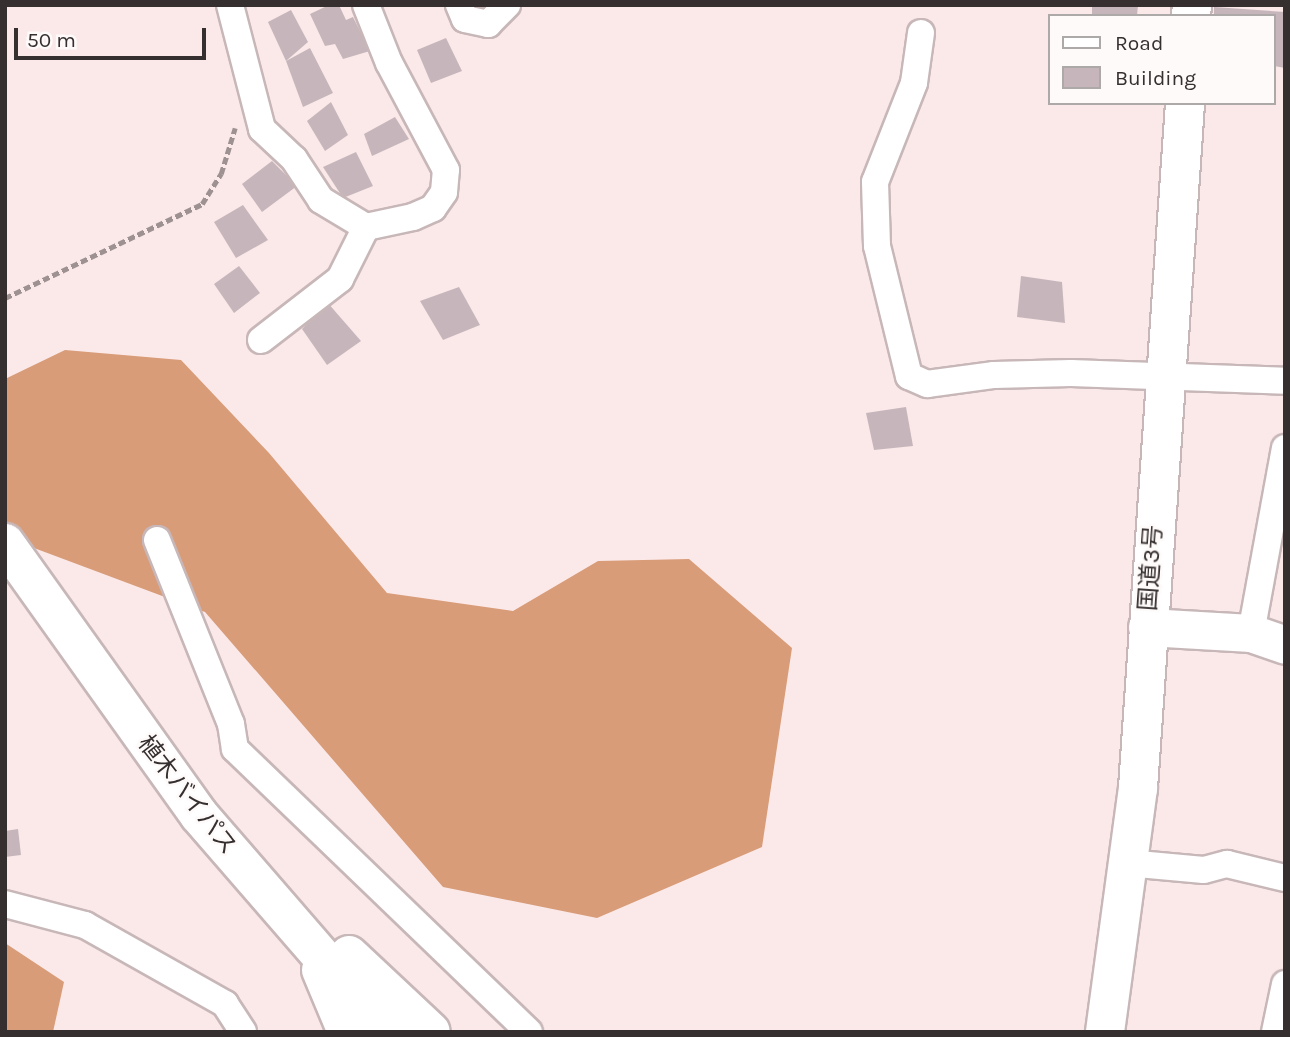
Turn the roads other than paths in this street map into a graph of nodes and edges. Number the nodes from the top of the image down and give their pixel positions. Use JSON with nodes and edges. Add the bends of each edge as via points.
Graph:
{"nodes":[{"id":1,"x":230,"y":5,"type":"edge"},
{"id":2,"x":366,"y":5,"type":"edge"},
{"id":3,"x":459,"y":5,"type":"edge"},
{"id":4,"x":507,"y":5,"type":"edge"},
{"id":5,"x":921,"y":33,"type":"dead end"},
{"id":6,"x":1185,"y":105,"type":"edge"},
{"id":7,"x":366,"y":227,"type":"junction"},
{"id":8,"x":261,"y":340,"type":"dead end"},
{"id":9,"x":1166,"y":376,"type":"junction"},
{"id":10,"x":1285,"y":380,"type":"edge"},
{"id":11,"x":1285,"y":448,"type":"edge"},
{"id":12,"x":157,"y":540,"type":"dead end"},
{"id":13,"x":5,"y":543,"type":"edge"},
{"id":14,"x":1147,"y":627,"type":"junction"},
{"id":15,"x":1268,"y":639,"type":"edge"},
{"id":16,"x":199,"y":815,"type":"junction"},
{"id":17,"x":1127,"y":863,"type":"junction"},
{"id":18,"x":1285,"y":878,"type":"edge"},
{"id":19,"x":5,"y":904,"type":"edge"},
{"id":20,"x":312,"y":946,"type":"junction"},
{"id":21,"x":1285,"y":984,"type":"edge"},
{"id":22,"x":243,"y":1032,"type":"edge"},
{"id":23,"x":347,"y":1032,"type":"edge"},
{"id":24,"x":387,"y":1032,"type":"edge"},
{"id":25,"x":431,"y":1032,"type":"edge"},
{"id":26,"x":529,"y":1032,"type":"edge"},
{"id":27,"x":1105,"y":1032,"type":"edge"},
{"id":28,"x":1275,"y":1032,"type":"edge"}],
"edges":[{"from":1,"to":7,"type":"street","via":[[262,129],[293,159],[321,200]]},
{"from":2,"to":7,"type":"street","via":[[389,62],[446,170],[444,192],[433,208],[413,218]]},
{"from":3,"to":4,"type":"street","via":[[465,19],[488,24]]},
{"from":5,"to":9,"type":"street","via":[[914,83],[875,182],[877,246],[909,376],[927,384],[994,375]]},
{"from":6,"to":9,"type":"highway","name":"国道3号"},
{"from":7,"to":8,"type":"street","via":[[340,279]]},
{"from":9,"to":10,"type":"street"},
{"from":9,"to":14,"type":"highway","name":"国道3号"},
{"from":11,"to":15,"type":"street"},
{"from":12,"to":26,"type":"street","via":[[231,724],[235,749]]},
{"from":13,"to":16,"type":"highway","name":"植木バイパス"},
{"from":14,"to":15,"type":"main road"},
{"from":14,"to":17,"type":"highway","name":"国道3号","via":[[1138,788]]},
{"from":16,"to":20,"type":"highway","name":"植木バイパス"},
{"from":16,"to":25,"type":"highway"},
{"from":17,"to":18,"type":"street","via":[[1204,870],[1227,864]]},
{"from":17,"to":27,"type":"highway","name":"国道3号"},
{"from":19,"to":22,"type":"street","via":[[85,925],[225,1004]]},
{"from":20,"to":23,"type":"highway"},
{"from":20,"to":24,"type":"highway","name":"植木バイパス"},
{"from":21,"to":28,"type":"street"}]}
